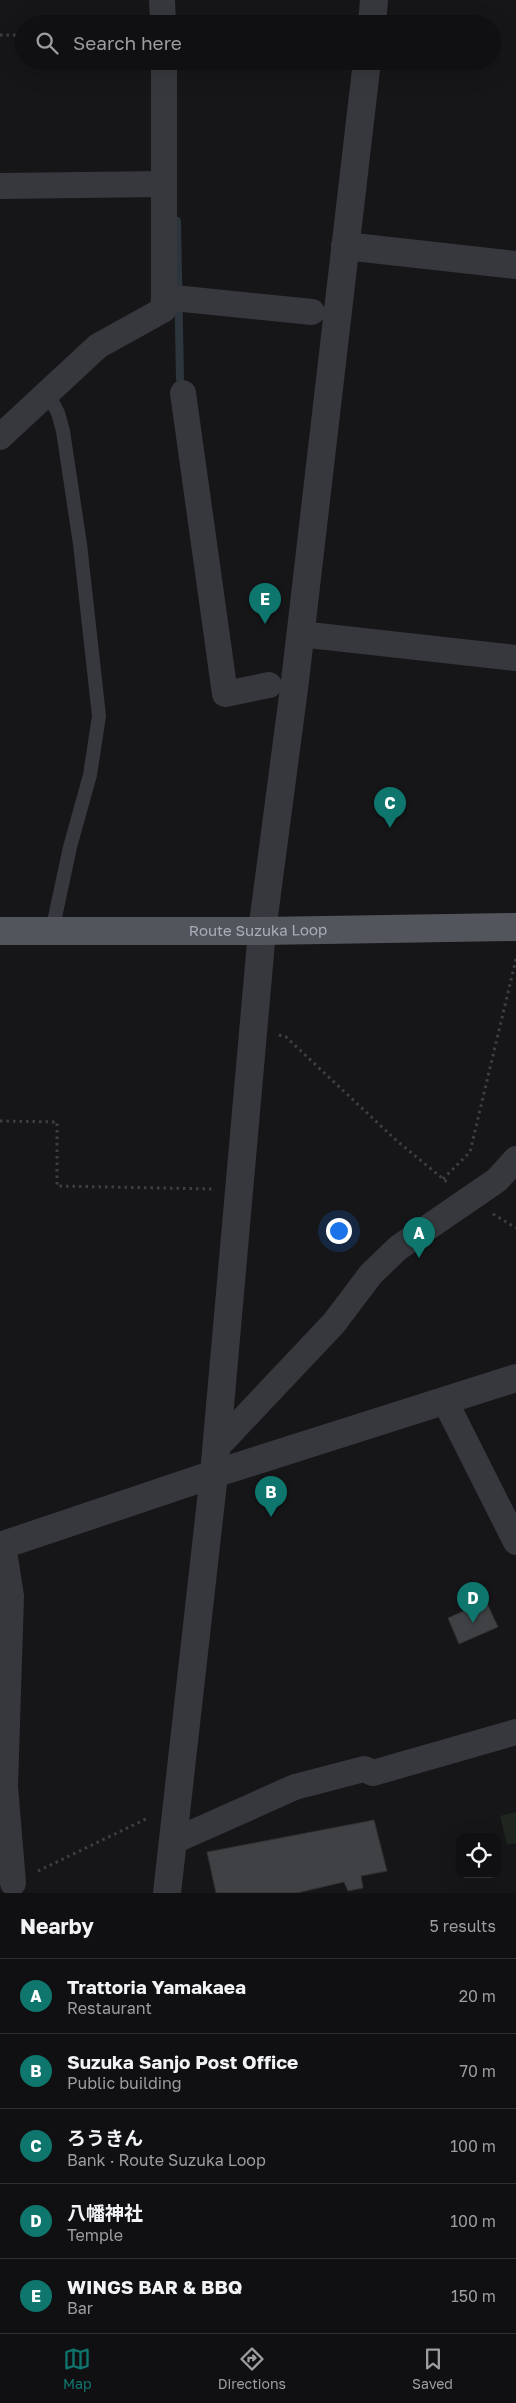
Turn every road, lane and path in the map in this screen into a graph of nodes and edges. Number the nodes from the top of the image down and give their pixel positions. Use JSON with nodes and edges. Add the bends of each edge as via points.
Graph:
{"nodes":[{"id":1,"x":162,"y":0,"type":"edge"},
{"id":2,"x":374,"y":0,"type":"edge"},
{"id":3,"x":163,"y":15,"type":"edge"},
{"id":4,"x":373,"y":15,"type":"edge"},
{"id":5,"x":0,"y":35,"type":"edge"},
{"id":6,"x":15,"y":35,"type":"edge"},
{"id":7,"x":164,"y":70,"type":"edge"},
{"id":8,"x":366,"y":70,"type":"edge"},
{"id":9,"x":164,"y":184,"type":"junction"},
{"id":10,"x":0,"y":186,"type":"edge"},
{"id":11,"x":345,"y":246,"type":"junction"},
{"id":12,"x":516,"y":265,"type":"edge"},
{"id":13,"x":175,"y":298,"type":"junction"},
{"id":14,"x":312,"y":312,"type":"dead end"},
{"id":15,"x":47,"y":392,"type":"junction"},
{"id":16,"x":182,"y":393,"type":"dead end"},
{"id":17,"x":0,"y":436,"type":"edge"},
{"id":18,"x":300,"y":634,"type":"junction"},
{"id":19,"x":516,"y":658,"type":"edge"},
{"id":20,"x":269,"y":685,"type":"dead end"},
{"id":21,"x":516,"y":927,"type":"edge"},
{"id":22,"x":0,"y":931,"type":"edge"},
{"id":23,"x":52,"y":931,"type":"junction"},
{"id":24,"x":262,"y":931,"type":"junction"},
{"id":25,"x":516,"y":959,"type":"edge"},
{"id":26,"x":254,"y":1028,"type":"junction"},
{"id":27,"x":0,"y":1121,"type":"edge"},
{"id":28,"x":516,"y":1159,"type":"edge"},
{"id":29,"x":443,"y":1179,"type":"junction"},
{"id":30,"x":212,"y":1189,"type":"dead end"},
{"id":31,"x":469,"y":1201,"type":"junction"},
{"id":32,"x":516,"y":1228,"type":"edge"},
{"id":33,"x":516,"y":1378,"type":"edge"},
{"id":34,"x":445,"y":1401,"type":"junction"},
{"id":35,"x":215,"y":1461,"type":"junction"},
{"id":36,"x":516,"y":1542,"type":"edge"},
{"id":37,"x":2,"y":1546,"type":"edge"},
{"id":38,"x":516,"y":1732,"type":"edge"},
{"id":39,"x":178,"y":1805,"type":"junction"},
{"id":40,"x":174,"y":1841,"type":"junction"},
{"id":41,"x":13,"y":1883,"type":"joint"},
{"id":42,"x":167,"y":1893,"type":"edge"}],
"edges":[{"from":1,"to":3,"type":"street"},
{"from":2,"to":4,"type":"street"},
{"from":5,"to":6,"type":"path"},
{"from":7,"to":9,"type":"street"},
{"from":8,"to":11,"type":"street"},
{"from":9,"to":10,"type":"street"},
{"from":9,"to":13,"type":"street"},
{"from":11,"to":12,"type":"street"},
{"from":11,"to":18,"type":"street"},
{"from":13,"to":14,"type":"street"},
{"from":13,"to":15,"type":"street","via":[[163,310],[98,346]]},
{"from":15,"to":17,"type":"street"},
{"from":15,"to":23,"type":"lane","via":[[58,413],[62,431],[80,544],[98,716],[90,775],[70,846]]},
{"from":16,"to":20,"type":"street","via":[[225,694]]},
{"from":18,"to":19,"type":"street"},
{"from":18,"to":24,"type":"street"},
{"from":21,"to":24,"type":"main road","name":"Route Suzuka Loop"},
{"from":22,"to":23,"type":"main road","name":"Route Suzuka Loop"},
{"from":23,"to":24,"type":"main road","name":"Route Suzuka Loop"},
{"from":24,"to":26,"type":"street"},
{"from":25,"to":29,"type":"path","via":[[470,1152]]},
{"from":26,"to":29,"type":"path","via":[[286,1037],[397,1141]]},
{"from":26,"to":35,"type":"street"},
{"from":27,"to":30,"type":"path","via":[[57,1122],[57,1186]]},
{"from":28,"to":31,"type":"street","via":[[497,1180]]},
{"from":29,"to":31,"type":"path"},
{"from":31,"to":32,"type":"path"},
{"from":31,"to":35,"type":"street","via":[[398,1248],[371,1274],[334,1323]]},
{"from":33,"to":34,"type":"street"},
{"from":34,"to":35,"type":"street"},
{"from":34,"to":36,"type":"street"},
{"from":35,"to":37,"type":"street"},
{"from":35,"to":39,"type":"street"},
{"from":37,"to":41,"type":"street","via":[[11,1596],[5,1786]]},
{"from":38,"to":40,"type":"street","via":[[373,1773],[364,1769],[295,1787]]},
{"from":39,"to":40,"type":"street"},
{"from":39,"to":41,"type":"path"},
{"from":40,"to":42,"type":"street"}]}
